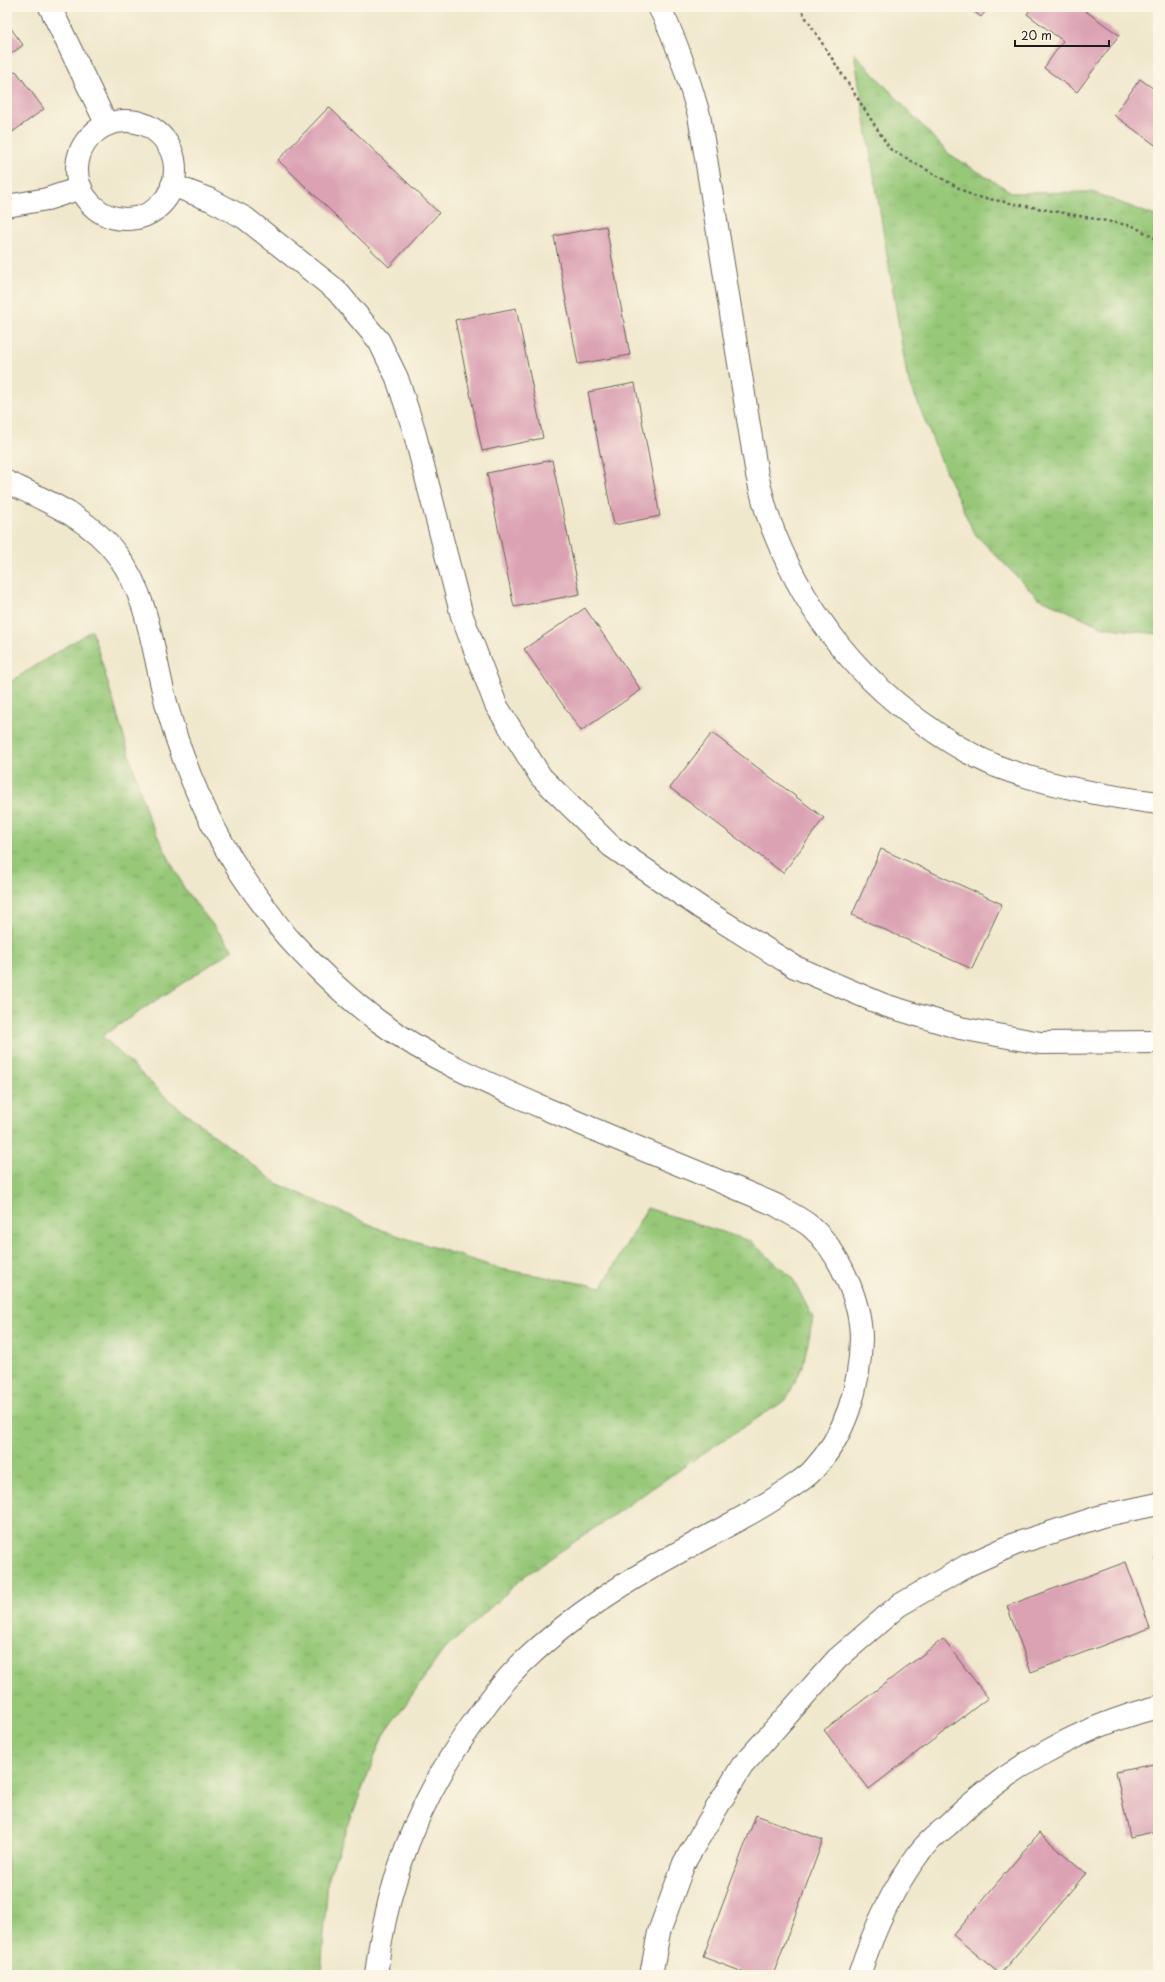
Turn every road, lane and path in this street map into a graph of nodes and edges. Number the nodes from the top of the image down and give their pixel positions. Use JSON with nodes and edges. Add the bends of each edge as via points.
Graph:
{"nodes":[{"id":1,"x":50,"y":7,"type":"edge"},
{"id":2,"x":659,"y":7,"type":"edge"},
{"id":3,"x":799,"y":7,"type":"edge"},
{"id":4,"x":107,"y":125,"type":"junction"},
{"id":5,"x":172,"y":185,"type":"junction"},
{"id":6,"x":81,"y":188,"type":"junction"},
{"id":7,"x":7,"y":206,"type":"edge"},
{"id":8,"x":1158,"y":240,"type":"edge"},
{"id":9,"x":7,"y":482,"type":"edge"},
{"id":10,"x":1158,"y":803,"type":"edge"},
{"id":11,"x":1158,"y":1042,"type":"edge"},
{"id":12,"x":1158,"y":1504,"type":"edge"},
{"id":13,"x":1158,"y":1707,"type":"edge"},
{"id":14,"x":376,"y":1975,"type":"edge"},
{"id":15,"x":651,"y":1975,"type":"edge"},
{"id":16,"x":859,"y":1975,"type":"edge"}],
"edges":[{"from":1,"to":4,"type":"street"},
{"from":2,"to":10,"type":"street","via":[[687,72],[699,115],[757,476],[768,518],[792,574],[819,621],[856,667],[897,705],[943,738],[996,766],[1068,789]]},
{"from":3,"to":8,"type":"path","via":[[890,149],[973,196],[1133,226]]},
{"from":4,"to":5,"type":"street","via":[[117,121],[134,121],[152,129],[165,140],[174,166]]},
{"from":4,"to":6,"type":"street","via":[[91,135],[82,148],[77,162]]},
{"from":5,"to":6,"type":"street","via":[[168,196],[156,208],[148,214],[131,219],[120,219],[104,214],[92,205]]},
{"from":5,"to":11,"type":"street","via":[[212,200],[245,218],[336,290],[380,341],[397,378],[413,427],[462,616],[496,705],[542,777],[611,846],[701,908],[795,967],[884,1005],[960,1028],[1040,1043]]},
{"from":6,"to":7,"type":"street","via":[[47,199]]},
{"from":9,"to":14,"type":"street","via":[[70,513],[97,533],[117,554],[134,580],[144,606],[181,752],[224,847],[290,940],[333,983],[379,1021],[441,1060],[514,1095],[776,1205],[811,1227],[835,1255],[853,1292],[861,1327],[860,1362],[852,1401],[838,1436],[813,1471],[780,1496],[643,1571],[601,1598],[564,1625],[520,1664],[459,1742],[430,1790],[409,1838],[395,1880]]},
{"from":12,"to":15,"type":"street","via":[[1088,1520],[1015,1544],[968,1565],[898,1606],[837,1659],[742,1766],[684,1863],[659,1932]]},
{"from":13,"to":16,"type":"street","via":[[1126,1715],[1062,1743],[997,1782],[955,1817],[920,1852],[899,1882],[870,1940]]}]}
